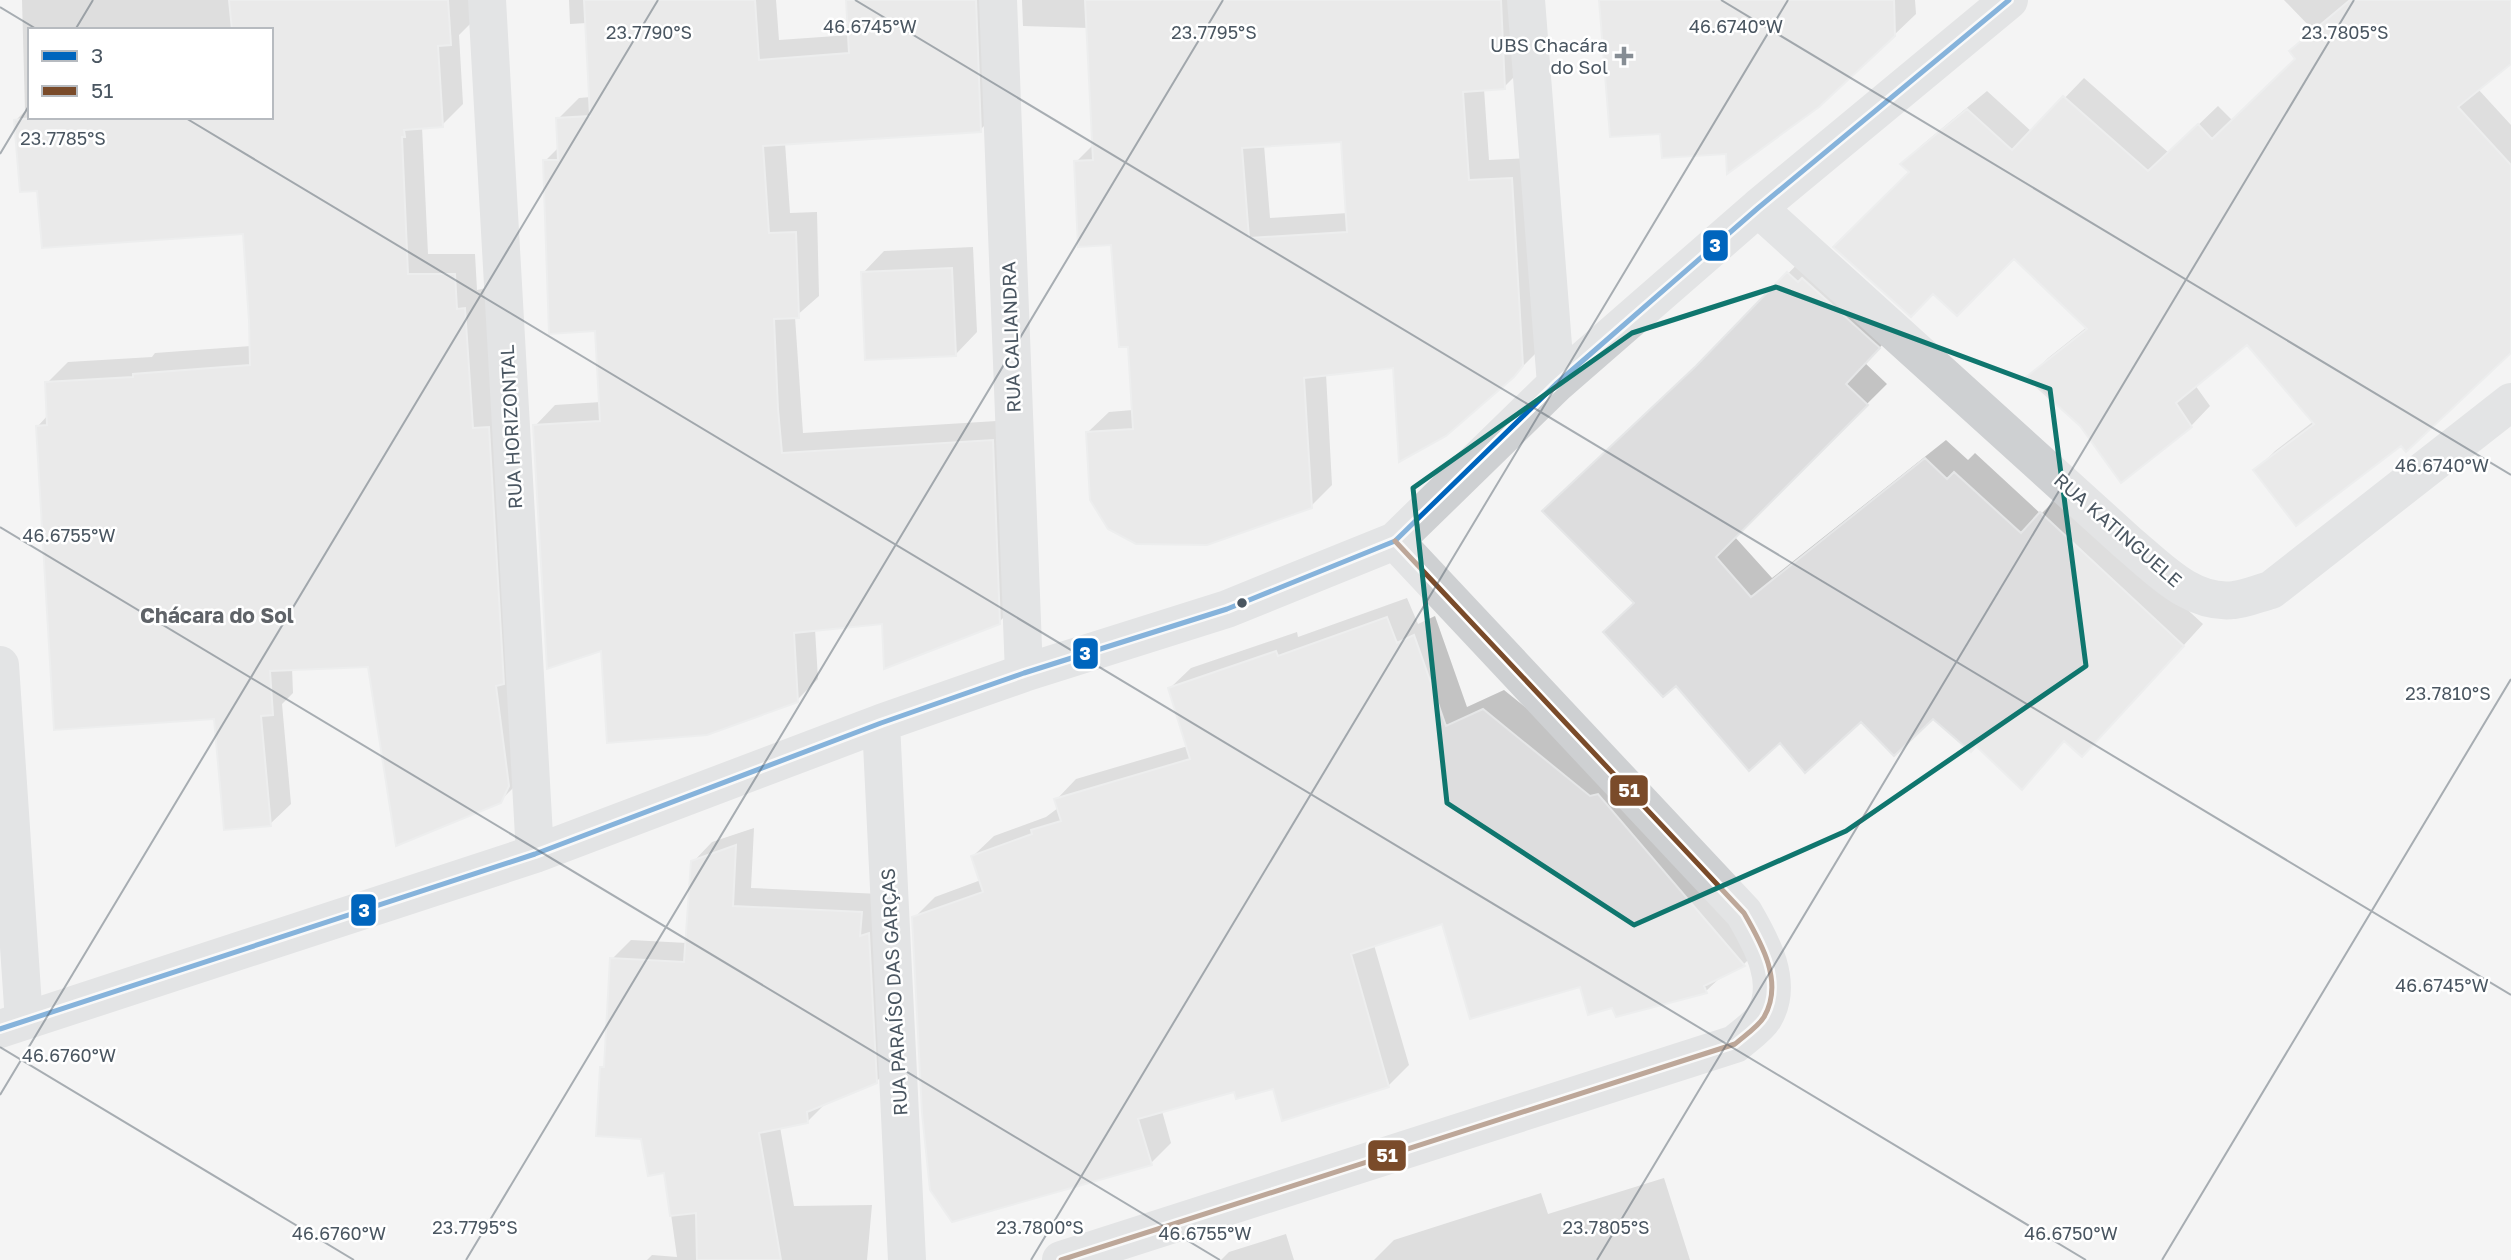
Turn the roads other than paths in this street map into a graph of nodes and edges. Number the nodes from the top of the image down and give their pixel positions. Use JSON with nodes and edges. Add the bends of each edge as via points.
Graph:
{"nodes":[{"id":1,"x":487,"y":0,"type":"edge"},
{"id":2,"x":998,"y":0,"type":"edge"},
{"id":3,"x":1526,"y":0,"type":"edge"},
{"id":4,"x":2009,"y":0,"type":"edge"},
{"id":5,"x":1758,"y":208,"type":"junction"},
{"id":6,"x":1556,"y":384,"type":"junction"},
{"id":7,"x":2511,"y":402,"type":"edge"},
{"id":8,"x":1395,"y":541,"type":"junction"},
{"id":9,"x":0,"y":665,"type":"edge"},
{"id":10,"x":1024,"y":673,"type":"junction"},
{"id":11,"x":881,"y":723,"type":"junction"},
{"id":12,"x":535,"y":853,"type":"junction"},
{"id":13,"x":12,"y":1025,"type":"edge"},
{"id":14,"x":907,"y":1260,"type":"edge"},
{"id":15,"x":1061,"y":1260,"type":"edge"}],
"edges":[{"from":1,"to":12,"type":"street","name":"RUA HORIZONTAL"},
{"from":2,"to":10,"type":"street","name":"RUA CALIANDRA"},
{"from":3,"to":6,"type":"street"},
{"from":4,"to":5,"type":"street"},
{"from":5,"to":6,"type":"street"},
{"from":5,"to":7,"type":"street","name":"RUA KATINGUELE","via":[[2128,543],[2170,579],[2199,596],[2234,601],[2271,590]]},
{"from":6,"to":8,"type":"street"},
{"from":8,"to":10,"type":"street","via":[[1227,609]]},
{"from":8,"to":15,"type":"street","via":[[1744,913],[1762,944],[1774,989],[1763,1018],[1735,1044]]},
{"from":9,"to":13,"type":"street"},
{"from":10,"to":11,"type":"street"},
{"from":11,"to":12,"type":"street"},
{"from":11,"to":14,"type":"street","name":"RUA PARAÍSO DAS GARÇAS"},
{"from":12,"to":13,"type":"street"}]}
